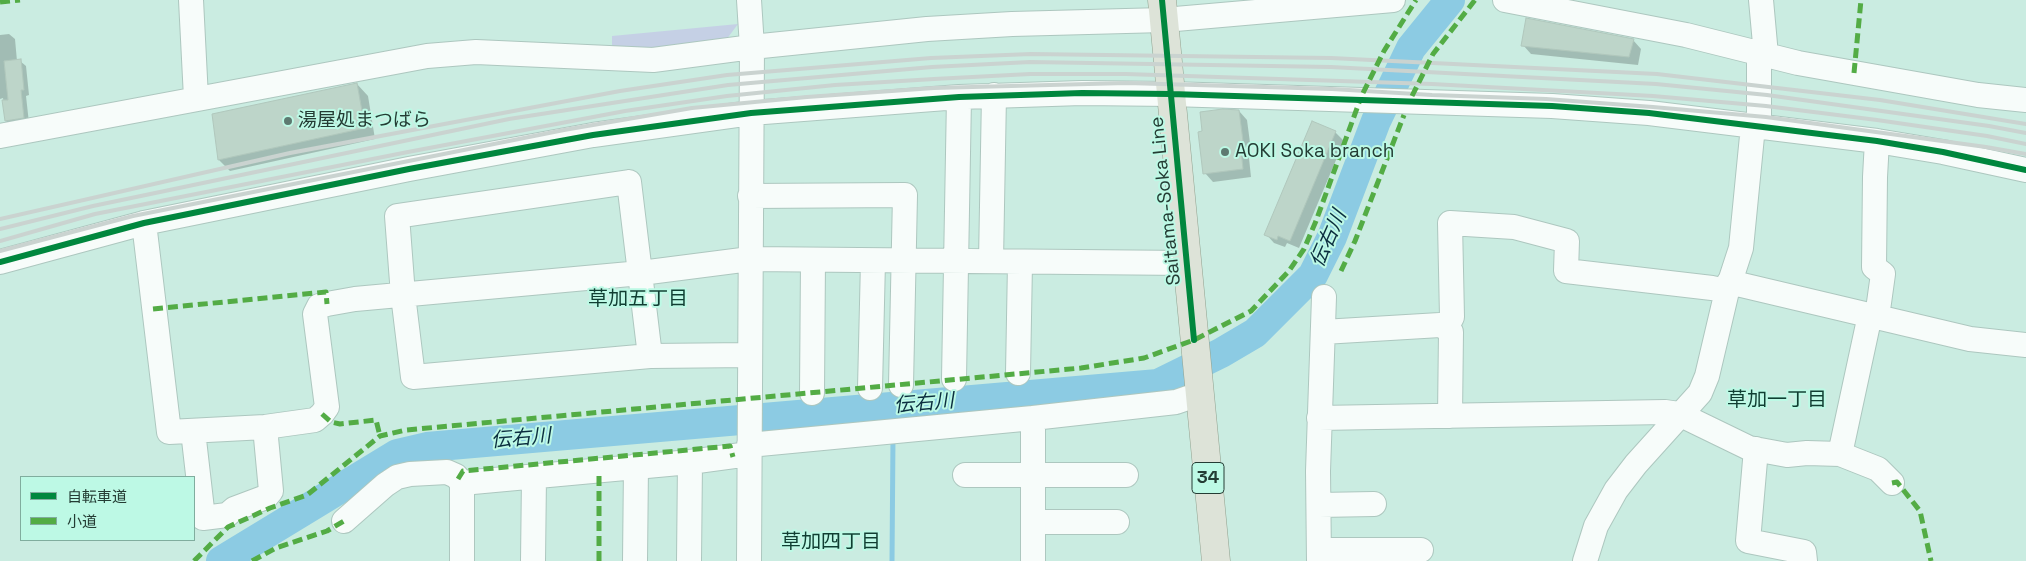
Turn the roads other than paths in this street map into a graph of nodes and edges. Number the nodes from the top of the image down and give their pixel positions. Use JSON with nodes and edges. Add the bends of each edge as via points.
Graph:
{"nodes":[{"id":1,"x":190,"y":0,"type":"edge"},
{"id":2,"x":749,"y":0,"type":"edge"},
{"id":3,"x":1393,"y":0,"type":"edge"},
{"id":4,"x":1505,"y":0,"type":"edge"},
{"id":5,"x":1761,"y":0,"type":"edge"},
{"id":6,"x":1286,"y":5,"type":"edge"},
{"id":7,"x":1163,"y":10,"type":"edge"},
{"id":8,"x":752,"y":47,"type":"junction"},
{"id":9,"x":1762,"y":54,"type":"junction"},
{"id":10,"x":1170,"y":94,"type":"junction"},
{"id":11,"x":994,"y":96,"type":"junction"},
{"id":12,"x":960,"y":97,"type":"junction"},
{"id":13,"x":196,"y":98,"type":"junction"},
{"id":14,"x":2026,"y":100,"type":"edge"},
{"id":15,"x":751,"y":113,"type":"junction"},
{"id":16,"x":1756,"y":126,"type":"junction"},
{"id":17,"x":0,"y":136,"type":"edge"},
{"id":18,"x":1877,"y":141,"type":"junction"},
{"id":19,"x":2026,"y":170,"type":"edge"},
{"id":20,"x":750,"y":196,"type":"junction"},
{"id":21,"x":144,"y":223,"type":"junction"},
{"id":22,"x":750,"y":259,"type":"junction"},
{"id":23,"x":814,"y":260,"type":"junction"},
{"id":24,"x":872,"y":260,"type":"junction"},
{"id":25,"x":905,"y":260,"type":"junction"},
{"id":26,"x":956,"y":261,"type":"junction"},
{"id":27,"x":991,"y":261,"type":"junction"},
{"id":28,"x":0,"y":262,"type":"edge"},
{"id":29,"x":1020,"y":262,"type":"junction"},
{"id":30,"x":1187,"y":263,"type":"junction"},
{"id":31,"x":641,"y":272,"type":"junction"},
{"id":32,"x":1728,"y":286,"type":"junction"},
{"id":33,"x":403,"y":295,"type":"junction"},
{"id":34,"x":1324,"y":297,"type":"dead end"},
{"id":35,"x":1873,"y":316,"type":"junction"},
{"id":36,"x":1446,"y":328,"type":"junction"},
{"id":37,"x":1323,"y":332,"type":"junction"},
{"id":38,"x":2026,"y":345,"type":"edge"},
{"id":39,"x":750,"y":355,"type":"junction"},
{"id":40,"x":650,"y":356,"type":"junction"},
{"id":41,"x":1018,"y":373,"type":"dead end"},
{"id":42,"x":954,"y":379,"type":"dead end"},
{"id":43,"x":901,"y":384,"type":"dead end"},
{"id":44,"x":870,"y":388,"type":"dead end"},
{"id":45,"x":812,"y":394,"type":"dead end"},
{"id":46,"x":1199,"y":394,"type":"junction"},
{"id":47,"x":1679,"y":414,"type":"junction"},
{"id":48,"x":1450,"y":416,"type":"junction"},
{"id":49,"x":1033,"y":418,"type":"junction"},
{"id":50,"x":1319,"y":418,"type":"junction"},
{"id":51,"x":265,"y":427,"type":"junction"},
{"id":52,"x":193,"y":431,"type":"junction"},
{"id":53,"x":749,"y":446,"type":"junction"},
{"id":54,"x":1756,"y":449,"type":"junction"},
{"id":55,"x":1840,"y":454,"type":"junction"},
{"id":56,"x":690,"y":462,"type":"junction"},
{"id":57,"x":636,"y":466,"type":"junction"},
{"id":58,"x":965,"y":475,"type":"dead end"},
{"id":59,"x":1032,"y":475,"type":"junction"},
{"id":60,"x":1126,"y":475,"type":"dead end"},
{"id":61,"x":534,"y":477,"type":"junction"},
{"id":62,"x":462,"y":483,"type":"junction"},
{"id":63,"x":1892,"y":483,"type":"dead end"},
{"id":64,"x":1374,"y":504,"type":"dead end"},
{"id":65,"x":1319,"y":505,"type":"junction"},
{"id":66,"x":344,"y":521,"type":"dead end"},
{"id":67,"x":1033,"y":522,"type":"junction"},
{"id":68,"x":1117,"y":522,"type":"dead end"},
{"id":69,"x":1421,"y":550,"type":"dead end"},
{"id":70,"x":1319,"y":556,"type":"edge"},
{"id":71,"x":462,"y":561,"type":"edge"},
{"id":72,"x":534,"y":561,"type":"edge"},
{"id":73,"x":635,"y":561,"type":"edge"},
{"id":74,"x":689,"y":561,"type":"edge"},
{"id":75,"x":750,"y":561,"type":"edge"},
{"id":76,"x":1033,"y":561,"type":"edge"},
{"id":77,"x":1216,"y":561,"type":"edge"},
{"id":78,"x":1585,"y":561,"type":"edge"},
{"id":79,"x":1805,"y":561,"type":"edge"}],
"edges":[{"from":1,"to":13,"type":"street"},
{"from":2,"to":8,"type":"street"},
{"from":3,"to":6,"type":"street"},
{"from":4,"to":9,"type":"street","via":[[1686,35]]},
{"from":5,"to":9,"type":"street"},
{"from":6,"to":7,"type":"street"},
{"from":7,"to":8,"type":"street"},
{"from":7,"to":10,"type":"main road","name":"Saitama-Soka Line","number":"34"},
{"from":8,"to":13,"type":"street","via":[[653,60],[476,52],[427,56]]},
{"from":8,"to":15,"type":"street"},
{"from":9,"to":14,"type":"street","via":[[1969,94]]},
{"from":9,"to":16,"type":"street"},
{"from":10,"to":11,"type":"street"},
{"from":10,"to":16,"type":"street","via":[[1473,102],[1649,113]]},
{"from":10,"to":30,"type":"main road","name":"Saitama-Soka Line","number":"34"},
{"from":11,"to":12,"type":"street"},
{"from":11,"to":27,"type":"street"},
{"from":12,"to":15,"type":"street"},
{"from":12,"to":26,"type":"street"},
{"from":13,"to":17,"type":"street"},
{"from":15,"to":20,"type":"street"},
{"from":15,"to":21,"type":"street","via":[[574,139]]},
{"from":16,"to":18,"type":"street"},
{"from":16,"to":32,"type":"street","via":[[1741,248]]},
{"from":18,"to":19,"type":"street"},
{"from":18,"to":35,"type":"street","via":[[1874,268],[1883,274]]},
{"from":20,"to":22,"type":"street"},
{"from":20,"to":25,"type":"street","via":[[905,195]]},
{"from":21,"to":28,"type":"street"},
{"from":21,"to":52,"type":"street","via":[[169,432]]},
{"from":22,"to":23,"type":"street"},
{"from":22,"to":31,"type":"street"},
{"from":22,"to":39,"type":"street"},
{"from":23,"to":24,"type":"street"},
{"from":23,"to":45,"type":"street"},
{"from":24,"to":25,"type":"street"},
{"from":24,"to":44,"type":"street"},
{"from":25,"to":26,"type":"street"},
{"from":25,"to":43,"type":"street"},
{"from":26,"to":27,"type":"street"},
{"from":26,"to":42,"type":"street"},
{"from":27,"to":29,"type":"street"},
{"from":29,"to":30,"type":"street"},
{"from":29,"to":41,"type":"street"},
{"from":30,"to":46,"type":"main road","name":"Saitama-Soka Line","number":"34"},
{"from":31,"to":33,"type":"street"},
{"from":31,"to":33,"type":"street","via":[[629,182],[397,216]]},
{"from":31,"to":40,"type":"street"},
{"from":32,"to":35,"type":"street"},
{"from":32,"to":36,"type":"street","via":[[1712,288],[1566,271],[1567,241],[1514,227],[1450,223],[1452,317]]},
{"from":32,"to":47,"type":"street","via":[[1707,376],[1700,393]]},
{"from":33,"to":40,"type":"street","via":[[413,377]]},
{"from":33,"to":51,"type":"street","via":[[318,306],[315,314],[327,407],[315,420]]},
{"from":34,"to":37,"type":"street"},
{"from":35,"to":38,"type":"street","via":[[1970,339]]},
{"from":35,"to":55,"type":"street"},
{"from":36,"to":37,"type":"street","via":[[1440,325]]},
{"from":36,"to":48,"type":"street","via":[[1451,332]]},
{"from":37,"to":50,"type":"street"},
{"from":39,"to":40,"type":"street"},
{"from":39,"to":53,"type":"street"},
{"from":46,"to":49,"type":"street","via":[[1176,402]]},
{"from":46,"to":77,"type":"main road","name":"Saitama-Soka Line","number":"34"},
{"from":47,"to":48,"type":"street"},
{"from":47,"to":54,"type":"street"},
{"from":47,"to":78,"type":"street","via":[[1616,490],[1596,526]]},
{"from":48,"to":50,"type":"street"},
{"from":49,"to":53,"type":"street"},
{"from":49,"to":59,"type":"street"},
{"from":50,"to":65,"type":"street"},
{"from":51,"to":52,"type":"street"},
{"from":51,"to":52,"type":"street","via":[[271,491],[266,497],[234,509],[227,515],[203,518]]},
{"from":53,"to":56,"type":"street"},
{"from":53,"to":75,"type":"street"},
{"from":54,"to":55,"type":"street","via":[[1787,455]]},
{"from":54,"to":79,"type":"street","via":[[1748,541],[1804,552]]},
{"from":55,"to":63,"type":"street","via":[[1878,469]]},
{"from":56,"to":57,"type":"street"},
{"from":56,"to":74,"type":"street"},
{"from":57,"to":61,"type":"street"},
{"from":57,"to":73,"type":"street"},
{"from":58,"to":59,"type":"street"},
{"from":59,"to":60,"type":"street"},
{"from":59,"to":67,"type":"street"},
{"from":61,"to":62,"type":"street"},
{"from":61,"to":72,"type":"street"},
{"from":62,"to":66,"type":"street","via":[[448,472],[397,477]]},
{"from":62,"to":71,"type":"street"},
{"from":64,"to":65,"type":"street"},
{"from":65,"to":70,"type":"street"},
{"from":67,"to":68,"type":"street"},
{"from":67,"to":76,"type":"street"},
{"from":69,"to":70,"type":"street"}]}
